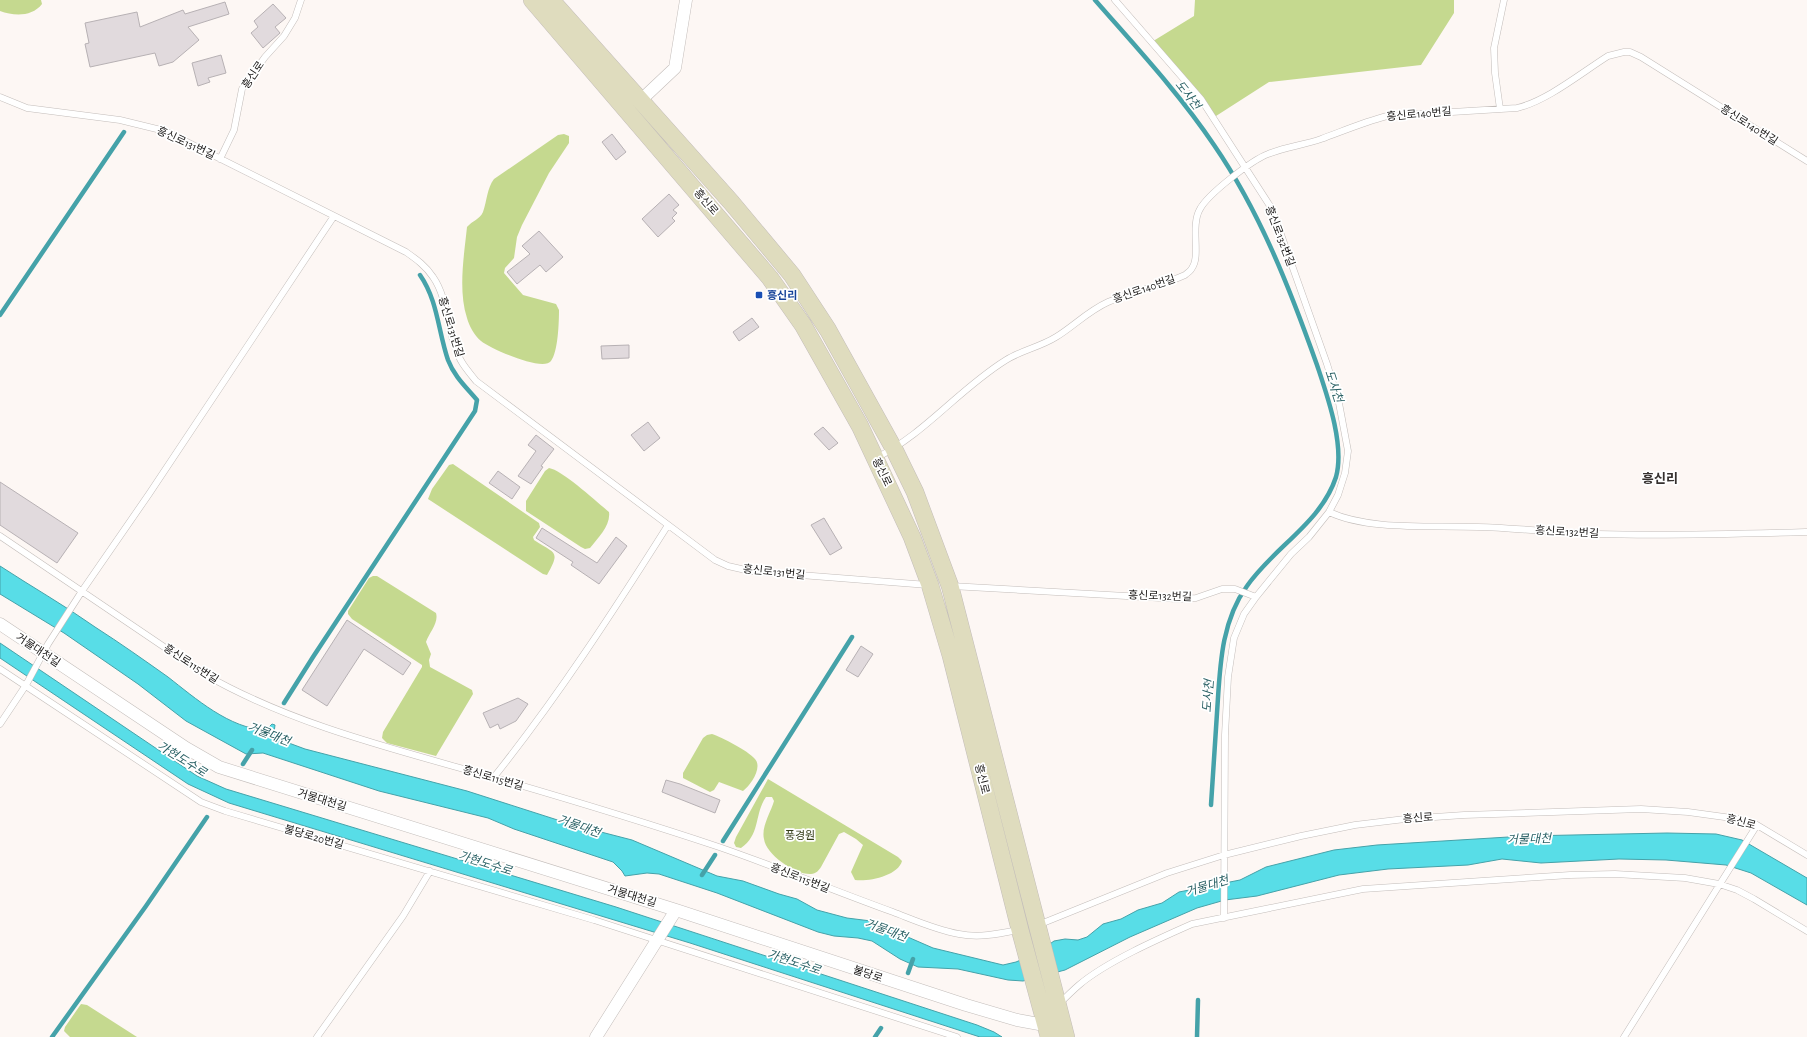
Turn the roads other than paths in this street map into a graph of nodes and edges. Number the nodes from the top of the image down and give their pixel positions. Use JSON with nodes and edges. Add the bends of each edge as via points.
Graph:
{"nodes":[{"id":1,"x":301,"y":0,"type":"edge"},
{"id":2,"x":532,"y":0,"type":"edge"},
{"id":3,"x":551,"y":0,"type":"edge"},
{"id":4,"x":686,"y":0,"type":"edge"},
{"id":5,"x":1115,"y":0,"type":"edge"},
{"id":6,"x":1504,"y":0,"type":"edge"},
{"id":7,"x":0,"y":97,"type":"edge"},
{"id":8,"x":640,"y":101,"type":"junction"},
{"id":9,"x":1500,"y":109,"type":"junction"},
{"id":10,"x":220,"y":158,"type":"junction"},
{"id":11,"x":1807,"y":161,"type":"edge"},
{"id":12,"x":1245,"y":168,"type":"junction"},
{"id":13,"x":334,"y":216,"type":"junction"},
{"id":14,"x":894,"y":449,"type":"junction"},
{"id":15,"x":876,"y":458,"type":"junction"},
{"id":16,"x":1328,"y":512,"type":"junction"},
{"id":17,"x":668,"y":525,"type":"junction"},
{"id":18,"x":1807,"y":532,"type":"edge"},
{"id":19,"x":0,"y":536,"type":"edge"},
{"id":20,"x":930,"y":585,"type":"junction"},
{"id":21,"x":950,"y":586,"type":"junction"},
{"id":22,"x":82,"y":591,"type":"junction"},
{"id":23,"x":1253,"y":596,"type":"junction"},
{"id":24,"x":0,"y":624,"type":"edge"},
{"id":25,"x":43,"y":653,"type":"junction"},
{"id":26,"x":0,"y":668,"type":"edge"},
{"id":27,"x":26,"y":685,"type":"junction"},
{"id":28,"x":0,"y":724,"type":"edge"},
{"id":29,"x":494,"y":777,"type":"junction"},
{"id":30,"x":1757,"y":825,"type":"junction"},
{"id":31,"x":1224,"y":855,"type":"junction"},
{"id":32,"x":1807,"y":855,"type":"edge"},
{"id":33,"x":430,"y":871,"type":"junction"},
{"id":34,"x":1719,"y":884,"type":"junction"},
{"id":35,"x":676,"y":910,"type":"junction"},
{"id":36,"x":1224,"y":918,"type":"junction"},
{"id":37,"x":1029,"y":931,"type":"junction"},
{"id":38,"x":1807,"y":931,"type":"edge"},
{"id":39,"x":657,"y":941,"type":"junction"},
{"id":40,"x":1050,"y":998,"type":"junction"},
{"id":41,"x":1064,"y":1030,"type":"edge"},
{"id":42,"x":1047,"y":1031,"type":"edge"},
{"id":43,"x":317,"y":1037,"type":"edge"},
{"id":44,"x":596,"y":1037,"type":"edge"},
{"id":45,"x":957,"y":1037,"type":"edge"},
{"id":46,"x":1624,"y":1037,"type":"edge"}],
"edges":[{"from":1,"to":10,"type":"lane","name":"흥신로","via":[[296,18],[242,89],[234,130]]},
{"from":2,"to":15,"type":"main road","name":"흥신로","via":[[770,278],[803,325]]},
{"from":3,"to":8,"type":"main road","name":"흥신로"},
{"from":4,"to":8,"type":"street","via":[[675,68]]},
{"from":5,"to":12,"type":"lane","name":"흥신로132번길","via":[[1201,99]]},
{"from":6,"to":9,"type":"lane","via":[[1494,48]]},
{"from":7,"to":10,"type":"lane","name":"흥신로131번길","via":[[27,108],[145,125],[165,131]]},
{"from":8,"to":14,"type":"main road","name":"흥신로","via":[[731,202],[792,275],[828,330]]},
{"from":9,"to":11,"type":"lane","name":"흥신로140번길","via":[[1528,105],[1608,56],[1618,52],[1630,52]]},
{"from":9,"to":12,"type":"lane","name":"흥신로140번길","via":[[1387,116],[1299,146],[1269,153]]},
{"from":10,"to":13,"type":"lane","name":"흥신로131번길"},
{"from":12,"to":14,"type":"lane","name":"흥신로140번길","via":[[1208,198],[1200,208],[1195,221],[1193,268],[1185,274],[1107,302],[1044,344],[1008,359]]},
{"from":12,"to":16,"type":"lane","name":"흥신로132번길","via":[[1272,209],[1339,403],[1348,451],[1338,495]]},
{"from":13,"to":17,"type":"lane","name":"흥신로131번길","via":[[406,252],[426,268],[440,290],[462,364],[476,381]]},
{"from":13,"to":22,"type":"lane"},
{"from":14,"to":15,"type":"lane","name":"흥신로140번길"},
{"from":14,"to":21,"type":"main road","name":"흥신로","via":[[915,492]]},
{"from":15,"to":20,"type":"main road","name":"흥신로","via":[[912,537]]},
{"from":16,"to":18,"type":"lane","name":"흥신로132번길","via":[[1355,521],[1382,525],[1480,527],[1597,534],[1712,535]]},
{"from":16,"to":23,"type":"lane","name":"흥신로132번길","via":[[1309,537]]},
{"from":17,"to":20,"type":"lane","name":"흥신로131번길","via":[[715,560],[728,566],[750,571]]},
{"from":17,"to":29,"type":"lane","via":[[619,603],[536,723]]},
{"from":19,"to":22,"type":"lane","name":"흥신로115번길"},
{"from":20,"to":37,"type":"main road","name":"흥신로"},
{"from":21,"to":23,"type":"lane","name":"흥신로132번길","via":[[1179,599],[1196,598],[1222,589],[1235,589]]},
{"from":21,"to":37,"type":"main road","name":"흥신로"},
{"from":22,"to":25,"type":"lane"},
{"from":22,"to":29,"type":"lane","name":"흥신로115번길","via":[[204,674],[262,704],[402,752]]},
{"from":23,"to":31,"type":"lane","via":[[1234,638],[1230,656],[1225,735]]},
{"from":24,"to":25,"type":"street","name":"거물대천길"},
{"from":25,"to":27,"type":"lane"},
{"from":25,"to":35,"type":"street","name":"거물대천길","via":[[219,767]]},
{"from":26,"to":27,"type":"lane","name":"불당로20번길"},
{"from":27,"to":28,"type":"lane"},
{"from":27,"to":33,"type":"lane","name":"불당로20번길","via":[[201,802]]},
{"from":29,"to":37,"type":"lane","name":"흥신로115번길","via":[[720,848],[957,934],[976,936]]},
{"from":30,"to":31,"type":"lane","name":"흥신로","via":[[1739,819],[1641,809],[1464,815],[1355,826]]},
{"from":30,"to":32,"type":"lane","name":"흥신로"},
{"from":30,"to":34,"type":"lane"},
{"from":31,"to":36,"type":"lane"},
{"from":31,"to":37,"type":"lane","name":"흥신로","via":[[1168,873]]},
{"from":33,"to":39,"type":"lane","name":"불당로20번길"},
{"from":33,"to":43,"type":"lane","via":[[404,916]]},
{"from":34,"to":36,"type":"lane","via":[[1678,878],[1608,874],[1391,886],[1335,894]]},
{"from":34,"to":38,"type":"lane","via":[[1754,899]]},
{"from":34,"to":46,"type":"lane"},
{"from":35,"to":39,"type":"street"},
{"from":35,"to":42,"type":"street","name":"불당로"},
{"from":36,"to":40,"type":"lane","via":[[1192,924]]},
{"from":37,"to":40,"type":"main road","name":"흥신로"},
{"from":39,"to":44,"type":"street"},
{"from":39,"to":45,"type":"lane","name":"불당로20번길"},
{"from":40,"to":41,"type":"main road","name":"흥신로"},
{"from":40,"to":42,"type":"main road","name":"흥신로"},
{"from":41,"to":42,"type":"street","name":"불당로"}]}
